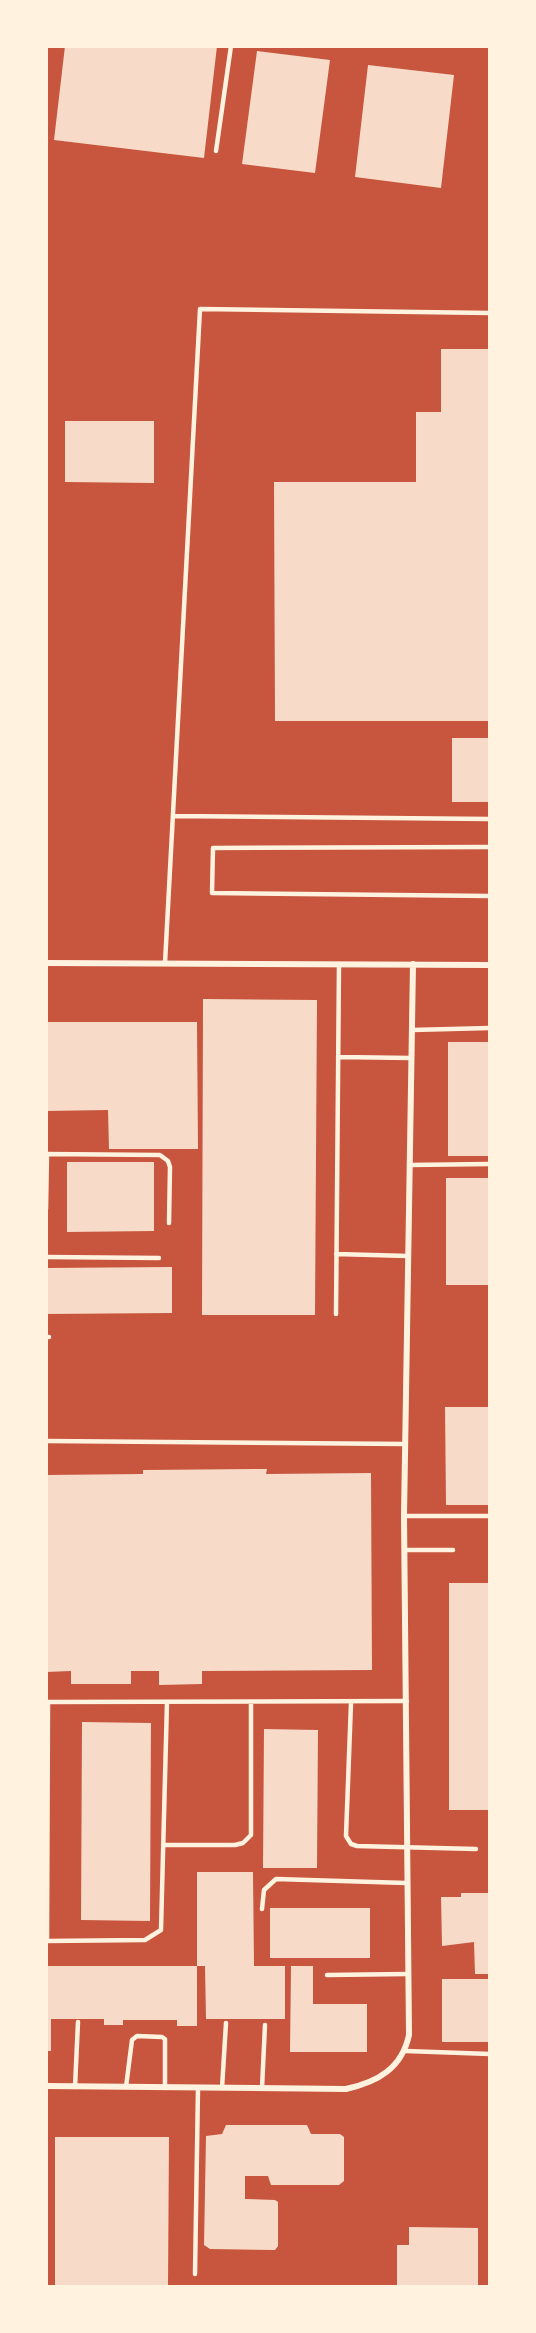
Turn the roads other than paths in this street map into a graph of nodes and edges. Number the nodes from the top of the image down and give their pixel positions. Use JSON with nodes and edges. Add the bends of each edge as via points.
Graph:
{"nodes":[{"id":1,"x":231,"y":46,"type":"edge"},
{"id":2,"x":216,"y":151,"type":"dead end"},
{"id":3,"x":489,"y":313,"type":"edge"},
{"id":4,"x":173,"y":816,"type":"junction"},
{"id":5,"x":489,"y":819,"type":"edge"},
{"id":6,"x":489,"y":847,"type":"edge"},
{"id":7,"x":489,"y":896,"type":"edge"},
{"id":8,"x":46,"y":963,"type":"edge"},
{"id":9,"x":165,"y":963,"type":"junction"},
{"id":10,"x":339,"y":964,"type":"junction"},
{"id":11,"x":412,"y":964,"type":"junction"},
{"id":12,"x":489,"y":965,"type":"edge"},
{"id":13,"x":489,"y":1028,"type":"edge"},
{"id":14,"x":411,"y":1030,"type":"junction"},
{"id":15,"x":338,"y":1057,"type":"junction"},
{"id":16,"x":411,"y":1058,"type":"junction"},
{"id":17,"x":47,"y":1154,"type":"edge"},
{"id":18,"x":489,"y":1164,"type":"edge"},
{"id":19,"x":410,"y":1165,"type":"junction"},
{"id":20,"x":46,"y":1209,"type":"edge"},
{"id":21,"x":169,"y":1223,"type":"dead end"},
{"id":22,"x":336,"y":1254,"type":"junction"},
{"id":23,"x":408,"y":1256,"type":"junction"},
{"id":24,"x":46,"y":1257,"type":"edge"},
{"id":25,"x":159,"y":1258,"type":"dead end"},
{"id":26,"x":336,"y":1314,"type":"dead end"},
{"id":27,"x":46,"y":1441,"type":"edge"},
{"id":28,"x":405,"y":1444,"type":"junction"},
{"id":29,"x":404,"y":1516,"type":"junction"},
{"id":30,"x":489,"y":1516,"type":"edge"},
{"id":31,"x":405,"y":1550,"type":"junction"},
{"id":32,"x":453,"y":1550,"type":"dead end"},
{"id":33,"x":407,"y":1701,"type":"junction"},
{"id":34,"x":47,"y":1702,"type":"edge"},
{"id":35,"x":167,"y":1702,"type":"junction"},
{"id":36,"x":251,"y":1702,"type":"junction"},
{"id":37,"x":351,"y":1703,"type":"junction"},
{"id":38,"x":163,"y":1845,"type":"junction"},
{"id":39,"x":406,"y":1846,"type":"junction"},
{"id":40,"x":476,"y":1849,"type":"dead end"},
{"id":41,"x":406,"y":1882,"type":"junction"},
{"id":42,"x":262,"y":1909,"type":"dead end"},
{"id":43,"x":47,"y":1941,"type":"edge"},
{"id":44,"x":408,"y":1974,"type":"junction"},
{"id":45,"x":327,"y":1975,"type":"dead end"},
{"id":46,"x":78,"y":2022,"type":"dead end"},
{"id":47,"x":226,"y":2023,"type":"dead end"},
{"id":48,"x":265,"y":2025,"type":"dead end"},
{"id":49,"x":406,"y":2051,"type":"junction"},
{"id":50,"x":489,"y":2054,"type":"edge"},
{"id":51,"x":46,"y":2086,"type":"edge"},
{"id":52,"x":75,"y":2087,"type":"junction"},
{"id":53,"x":126,"y":2087,"type":"junction"},
{"id":54,"x":165,"y":2088,"type":"junction"},
{"id":55,"x":198,"y":2088,"type":"junction"},
{"id":56,"x":222,"y":2088,"type":"junction"},
{"id":57,"x":262,"y":2088,"type":"junction"},
{"id":58,"x":195,"y":2274,"type":"dead end"}],
"edges":[{"from":1,"to":2,"type":"lane"},
{"from":3,"to":4,"type":"lane","via":[[200,309]]},
{"from":4,"to":5,"type":"lane"},
{"from":4,"to":9,"type":"lane"},
{"from":6,"to":7,"type":"lane","via":[[213,848],[212,882],[212,893]]},
{"from":8,"to":9,"type":"street"},
{"from":9,"to":10,"type":"street"},
{"from":10,"to":11,"type":"street"},
{"from":10,"to":15,"type":"lane"},
{"from":11,"to":12,"type":"street"},
{"from":11,"to":14,"type":"street"},
{"from":13,"to":14,"type":"lane"},
{"from":14,"to":16,"type":"street"},
{"from":15,"to":16,"type":"lane"},
{"from":15,"to":22,"type":"lane"},
{"from":16,"to":19,"type":"street"},
{"from":17,"to":20,"type":"lane"},
{"from":17,"to":21,"type":"lane","via":[[160,1155],[170,1167]]},
{"from":18,"to":19,"type":"lane"},
{"from":19,"to":23,"type":"street"},
{"from":22,"to":23,"type":"lane"},
{"from":22,"to":26,"type":"lane"},
{"from":23,"to":28,"type":"street"},
{"from":24,"to":25,"type":"lane"},
{"from":27,"to":28,"type":"lane"},
{"from":28,"to":29,"type":"street"},
{"from":29,"to":30,"type":"lane"},
{"from":29,"to":31,"type":"street"},
{"from":31,"to":32,"type":"lane"},
{"from":31,"to":33,"type":"street"},
{"from":33,"to":37,"type":"lane"},
{"from":33,"to":39,"type":"street"},
{"from":34,"to":35,"type":"lane"},
{"from":34,"to":43,"type":"lane"},
{"from":35,"to":36,"type":"lane"},
{"from":35,"to":38,"type":"lane"},
{"from":36,"to":37,"type":"lane"},
{"from":36,"to":38,"type":"lane","via":[[251,1835],[235,1845]]},
{"from":37,"to":39,"type":"lane","via":[[346,1836],[351,1845],[357,1846]]},
{"from":38,"to":43,"type":"lane","via":[[161,1930],[155,1936],[145,1940]]},
{"from":39,"to":40,"type":"lane"},
{"from":39,"to":41,"type":"street"},
{"from":41,"to":42,"type":"lane","via":[[276,1880],[264,1890]]},
{"from":41,"to":44,"type":"street"},
{"from":44,"to":45,"type":"lane"},
{"from":44,"to":49,"type":"street"},
{"from":46,"to":52,"type":"lane"},
{"from":47,"to":56,"type":"lane"},
{"from":48,"to":57,"type":"lane"},
{"from":49,"to":50,"type":"lane"},
{"from":49,"to":57,"type":"street","via":[[392,2069],[368,2084],[346,2089]]},
{"from":51,"to":52,"type":"street"},
{"from":52,"to":53,"type":"street"},
{"from":53,"to":54,"type":"street"},
{"from":53,"to":54,"type":"lane","via":[[132,2040],[137,2036],[165,2039]]},
{"from":54,"to":55,"type":"street"},
{"from":55,"to":56,"type":"street"},
{"from":55,"to":58,"type":"lane"},
{"from":56,"to":57,"type":"street"}]}
